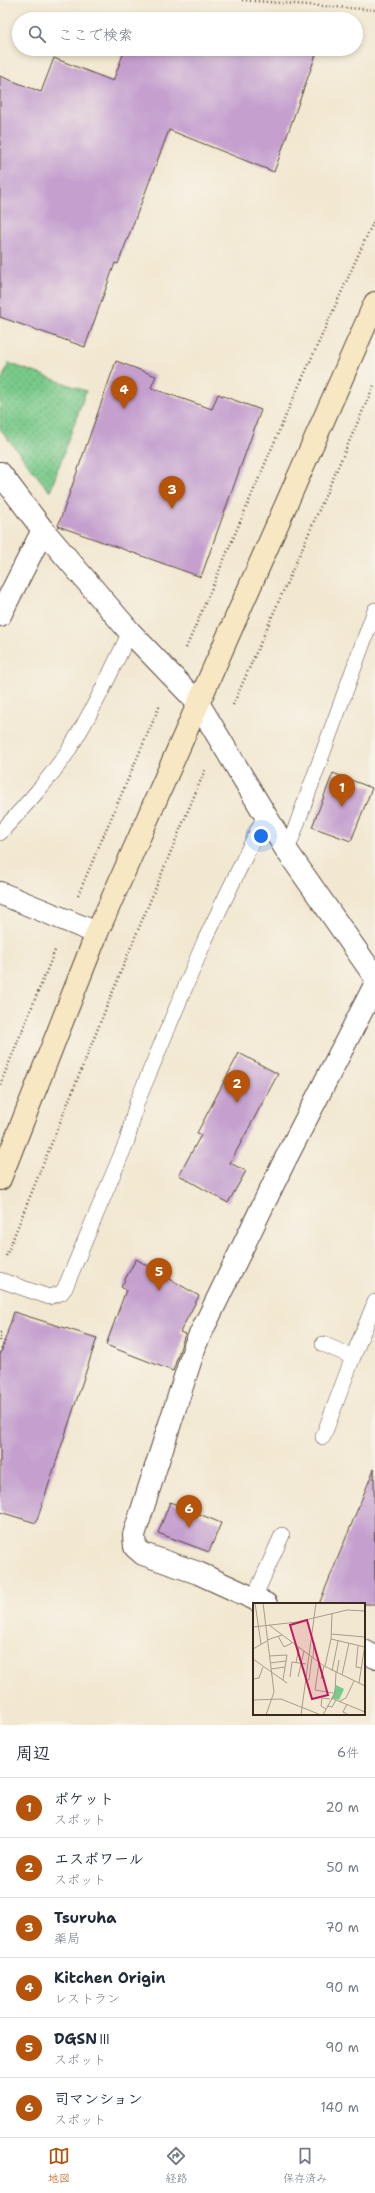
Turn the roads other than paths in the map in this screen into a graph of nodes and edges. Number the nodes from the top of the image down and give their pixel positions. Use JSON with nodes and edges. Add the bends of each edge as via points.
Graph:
{"nodes":[{"id":1,"x":375,"y":303,"type":"edge"},
{"id":2,"x":0,"y":472,"type":"edge"},
{"id":3,"x":43,"y":530,"type":"junction"},
{"id":4,"x":375,"y":610,"type":"edge"},
{"id":5,"x":0,"y":615,"type":"edge"},
{"id":6,"x":130,"y":632,"type":"junction"},
{"id":7,"x":198,"y":703,"type":"junction"},
{"id":8,"x":266,"y":814,"type":"junction"},
{"id":9,"x":0,"y":833,"type":"edge"},
{"id":10,"x":287,"y":851,"type":"junction"},
{"id":11,"x":0,"y":893,"type":"edge"},
{"id":12,"x":97,"y":933,"type":"junction"},
{"id":13,"x":375,"y":976,"type":"edge"},
{"id":14,"x":375,"y":985,"type":"edge"},
{"id":15,"x":0,"y":1179,"type":"edge"},
{"id":16,"x":0,"y":1280,"type":"edge"},
{"id":17,"x":375,"y":1302,"type":"edge"},
{"id":18,"x":323,"y":1344,"type":"dead end"},
{"id":19,"x":353,"y":1357,"type":"junction"},
{"id":20,"x":323,"y":1437,"type":"dead end"},
{"id":21,"x":282,"y":1535,"type":"dead end"},
{"id":22,"x":260,"y":1601,"type":"edge"},
{"id":23,"x":365,"y":1652,"type":"edge"},
{"id":24,"x":375,"y":1657,"type":"edge"}],
"edges":[{"from":1,"to":7,"type":"street"},
{"from":2,"to":3,"type":"street"},
{"from":3,"to":5,"type":"street"},
{"from":3,"to":6,"type":"street"},
{"from":4,"to":10,"type":"lane"},
{"from":6,"to":7,"type":"street"},
{"from":6,"to":9,"type":"lane","via":[[97,701],[67,751],[41,787]]},
{"from":7,"to":8,"type":"street"},
{"from":7,"to":12,"type":"street"},
{"from":8,"to":10,"type":"street"},
{"from":8,"to":16,"type":"lane","via":[[205,940],[137,1102],[127,1141],[65,1288],[61,1293],[49,1297]]},
{"from":10,"to":13,"type":"street"},
{"from":11,"to":12,"type":"street"},
{"from":12,"to":15,"type":"street"},
{"from":14,"to":22,"type":"street","via":[[284,1162],[196,1343],[134,1535],[135,1547],[143,1554],[198,1573]]},
{"from":17,"to":19,"type":"lane"},
{"from":18,"to":19,"type":"lane"},
{"from":19,"to":20,"type":"lane"},
{"from":21,"to":22,"type":"lane"},
{"from":23,"to":24,"type":"street"}]}
